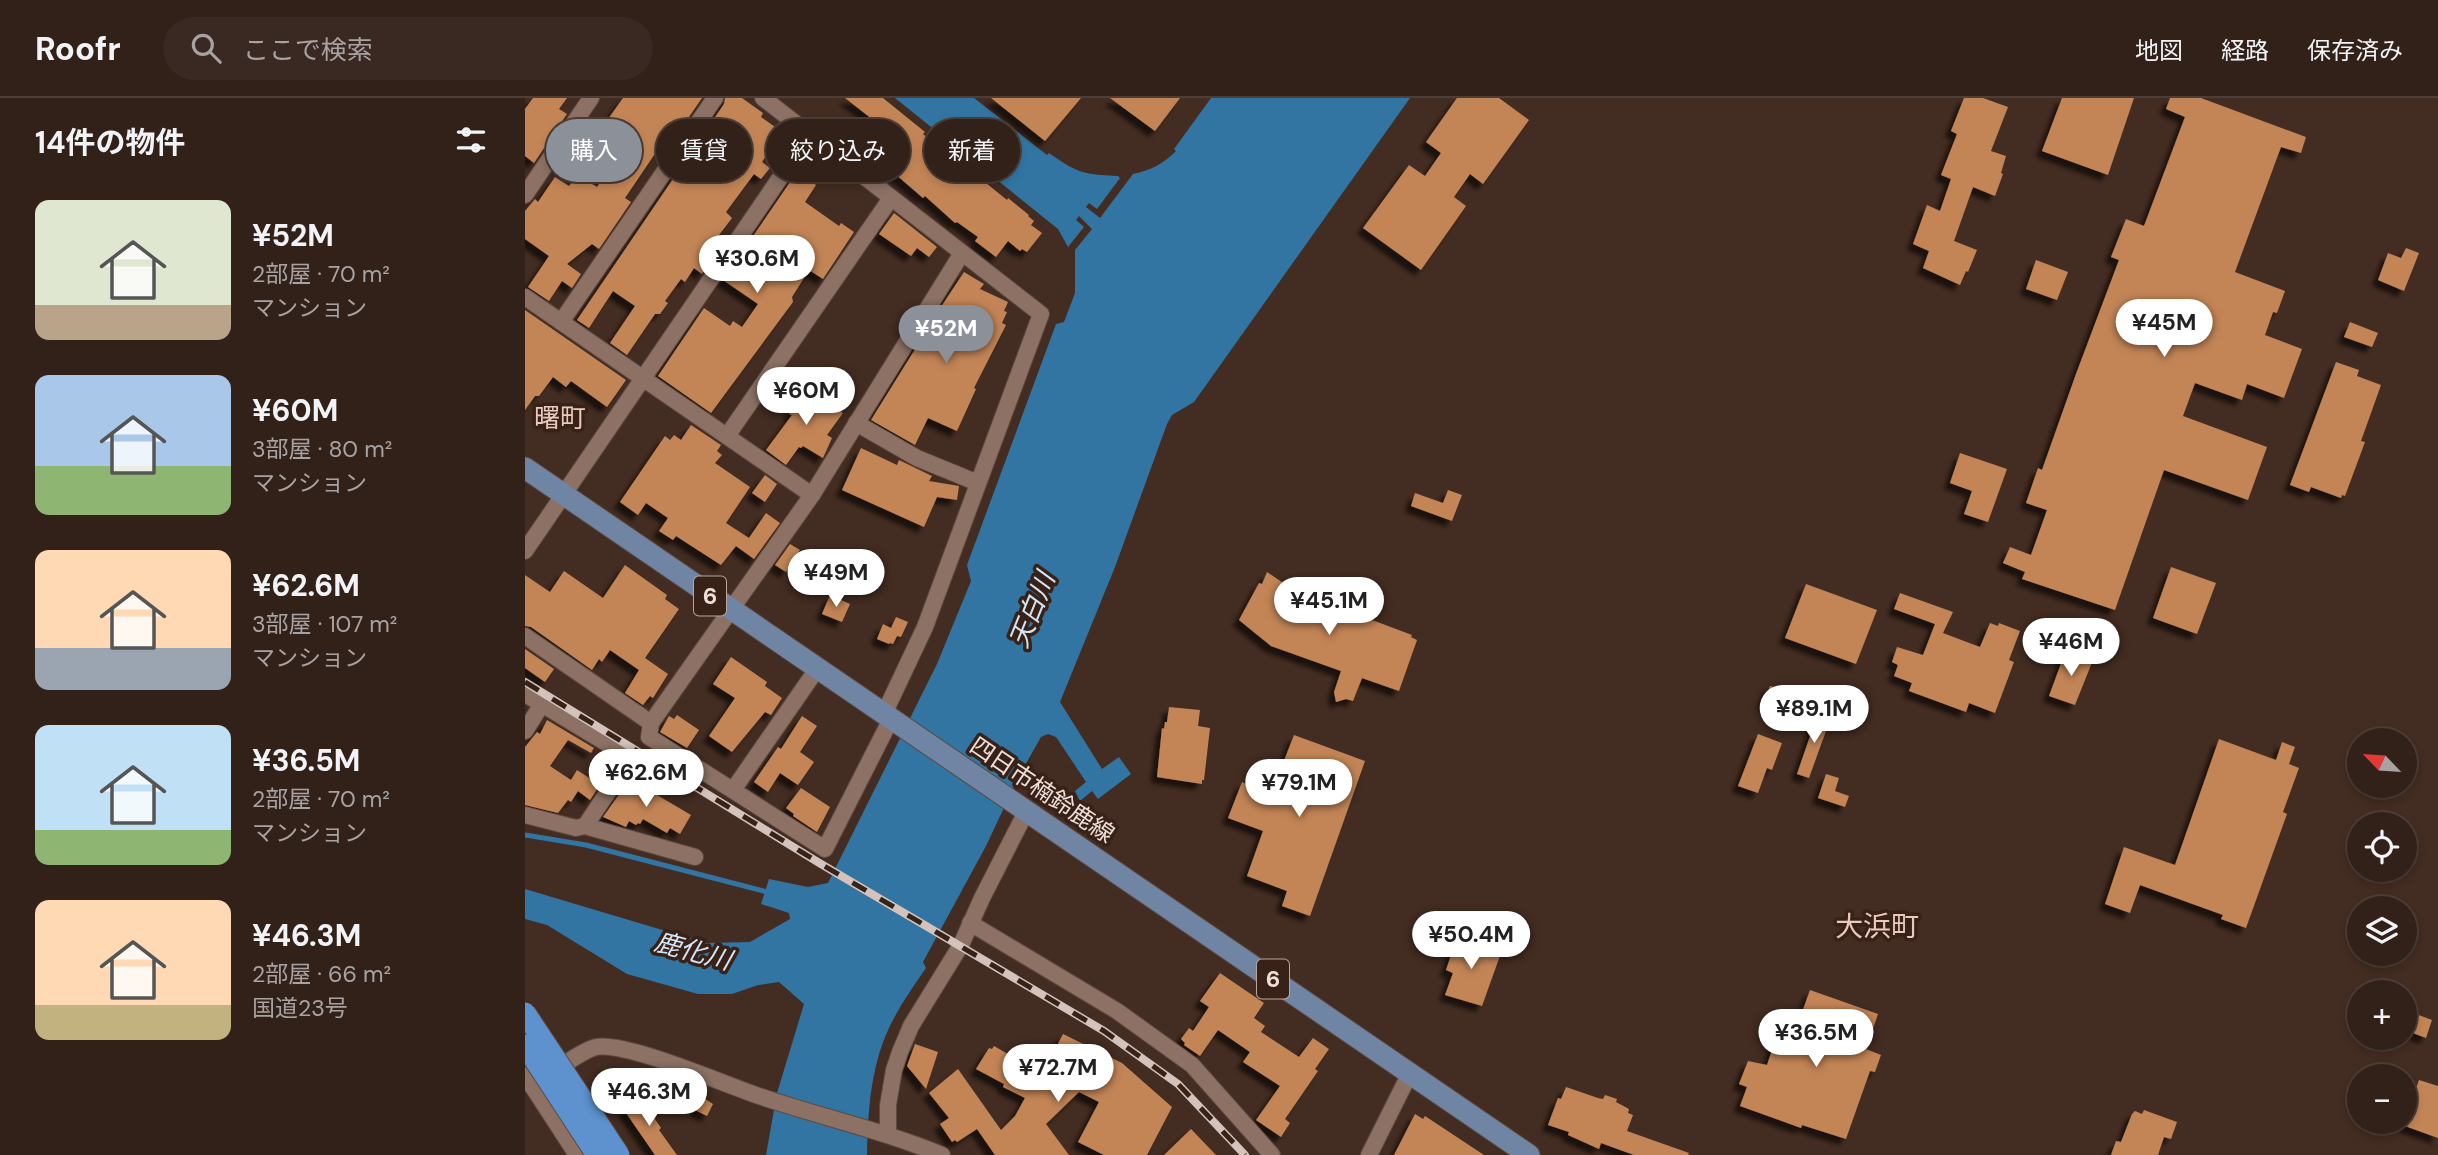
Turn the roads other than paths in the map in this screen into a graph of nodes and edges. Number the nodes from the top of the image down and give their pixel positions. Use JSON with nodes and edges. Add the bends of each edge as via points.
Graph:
{"nodes":[{"id":1,"x":591,"y":98,"type":"edge"},
{"id":2,"x":715,"y":98,"type":"edge"},
{"id":3,"x":763,"y":98,"type":"edge"},
{"id":4,"x":790,"y":119,"type":"edge"},
{"id":5,"x":777,"y":182,"type":"edge"},
{"id":6,"x":871,"y":182,"type":"edge"},
{"id":7,"x":525,"y":195,"type":"edge"},
{"id":8,"x":891,"y":198,"type":"junction"},
{"id":9,"x":962,"y":253,"type":"junction"},
{"id":10,"x":525,"y":297,"type":"edge"},
{"id":11,"x":561,"y":322,"type":"junction"},
{"id":12,"x":643,"y":379,"type":"junction"},
{"id":13,"x":856,"y":423,"type":"junction"},
{"id":14,"x":727,"y":436,"type":"junction"},
{"id":15,"x":525,"y":468,"type":"edge"},
{"id":16,"x":978,"y":483,"type":"junction"},
{"id":17,"x":563,"y":494,"type":"junction"},
{"id":18,"x":812,"y":495,"type":"junction"},
{"id":19,"x":525,"y":551,"type":"edge"},
{"id":20,"x":731,"y":610,"type":"junction"},
{"id":21,"x":525,"y":636,"type":"edge"},
{"id":22,"x":817,"y":669,"type":"junction"},
{"id":23,"x":525,"y":694,"type":"edge"},
{"id":24,"x":542,"y":704,"type":"junction"},
{"id":25,"x":891,"y":719,"type":"junction"},
{"id":26,"x":652,"y":723,"type":"junction"},
{"id":27,"x":525,"y":731,"type":"edge"},
{"id":28,"x":733,"y":790,"type":"junction"},
{"id":29,"x":1021,"y":808,"type":"junction"},
{"id":30,"x":525,"y":815,"type":"edge"},
{"id":31,"x":585,"y":826,"type":"junction"},
{"id":32,"x":695,"y":857,"type":"dead end"},
{"id":33,"x":969,"y":923,"type":"junction"},
{"id":34,"x":525,"y":1013,"type":"edge"},
{"id":35,"x":525,"y":1045,"type":"edge"},
{"id":36,"x":1410,"y":1073,"type":"junction"},
{"id":37,"x":529,"y":1081,"type":"edge"},
{"id":38,"x":888,"y":1133,"type":"junction"},
{"id":39,"x":577,"y":1155,"type":"edge"},
{"id":40,"x":597,"y":1155,"type":"edge"},
{"id":41,"x":619,"y":1155,"type":"edge"},
{"id":42,"x":942,"y":1155,"type":"edge"},
{"id":43,"x":1272,"y":1155,"type":"edge"},
{"id":44,"x":1369,"y":1155,"type":"edge"},
{"id":45,"x":1529,"y":1155,"type":"edge"}],
"edges":[{"from":1,"to":7,"type":"street"},
{"from":2,"to":11,"type":"street"},
{"from":3,"to":4,"type":"street"},
{"from":5,"to":12,"type":"street"},
{"from":6,"to":8,"type":"street"},
{"from":8,"to":9,"type":"street"},
{"from":8,"to":14,"type":"street"},
{"from":9,"to":13,"type":"street"},
{"from":9,"to":16,"type":"street","via":[[1041,314]]},
{"from":10,"to":11,"type":"street"},
{"from":11,"to":12,"type":"street"},
{"from":12,"to":14,"type":"street"},
{"from":12,"to":17,"type":"street"},
{"from":13,"to":16,"type":"street","via":[[917,458]]},
{"from":13,"to":18,"type":"street"},
{"from":14,"to":18,"type":"street"},
{"from":15,"to":17,"type":"main road","name":"四日市楠鈴鹿線","number":"6"},
{"from":16,"to":25,"type":"street"},
{"from":17,"to":19,"type":"street"},
{"from":17,"to":20,"type":"main road","name":"四日市楠鈴鹿線","number":"6"},
{"from":18,"to":20,"type":"street"},
{"from":20,"to":22,"type":"main road","name":"四日市楠鈴鹿線","number":"6"},
{"from":20,"to":26,"type":"street"},
{"from":21,"to":26,"type":"street"},
{"from":22,"to":25,"type":"main road","name":"四日市楠鈴鹿線","number":"6"},
{"from":22,"to":28,"type":"street"},
{"from":23,"to":24,"type":"street"},
{"from":24,"to":27,"type":"street"},
{"from":24,"to":31,"type":"street","via":[[631,758]]},
{"from":25,"to":28,"type":"street","via":[[825,849]]},
{"from":25,"to":29,"type":"main road","name":"四日市楠鈴鹿線","number":"6"},
{"from":26,"to":28,"type":"street","via":[[649,737]]},
{"from":29,"to":33,"type":"street"},
{"from":29,"to":36,"type":"main road","name":"四日市楠鈴鹿線","number":"6"},
{"from":30,"to":31,"type":"street","via":[[576,828]]},
{"from":31,"to":32,"type":"street"},
{"from":33,"to":38,"type":"street","via":[[900,1052],[888,1105]]},
{"from":33,"to":43,"type":"street","via":[[1117,1011],[1192,1065]]},
{"from":34,"to":41,"type":"highway","bridge":true},
{"from":35,"to":40,"type":"highway","bridge":true},
{"from":36,"to":44,"type":"street"},
{"from":36,"to":45,"type":"main road","name":"四日市楠鈴鹿線","number":"6"},
{"from":37,"to":38,"type":"street","via":[[597,1047],[616,1048],[761,1097]]},
{"from":37,"to":39,"type":"street"},
{"from":38,"to":42,"type":"street"}]}
